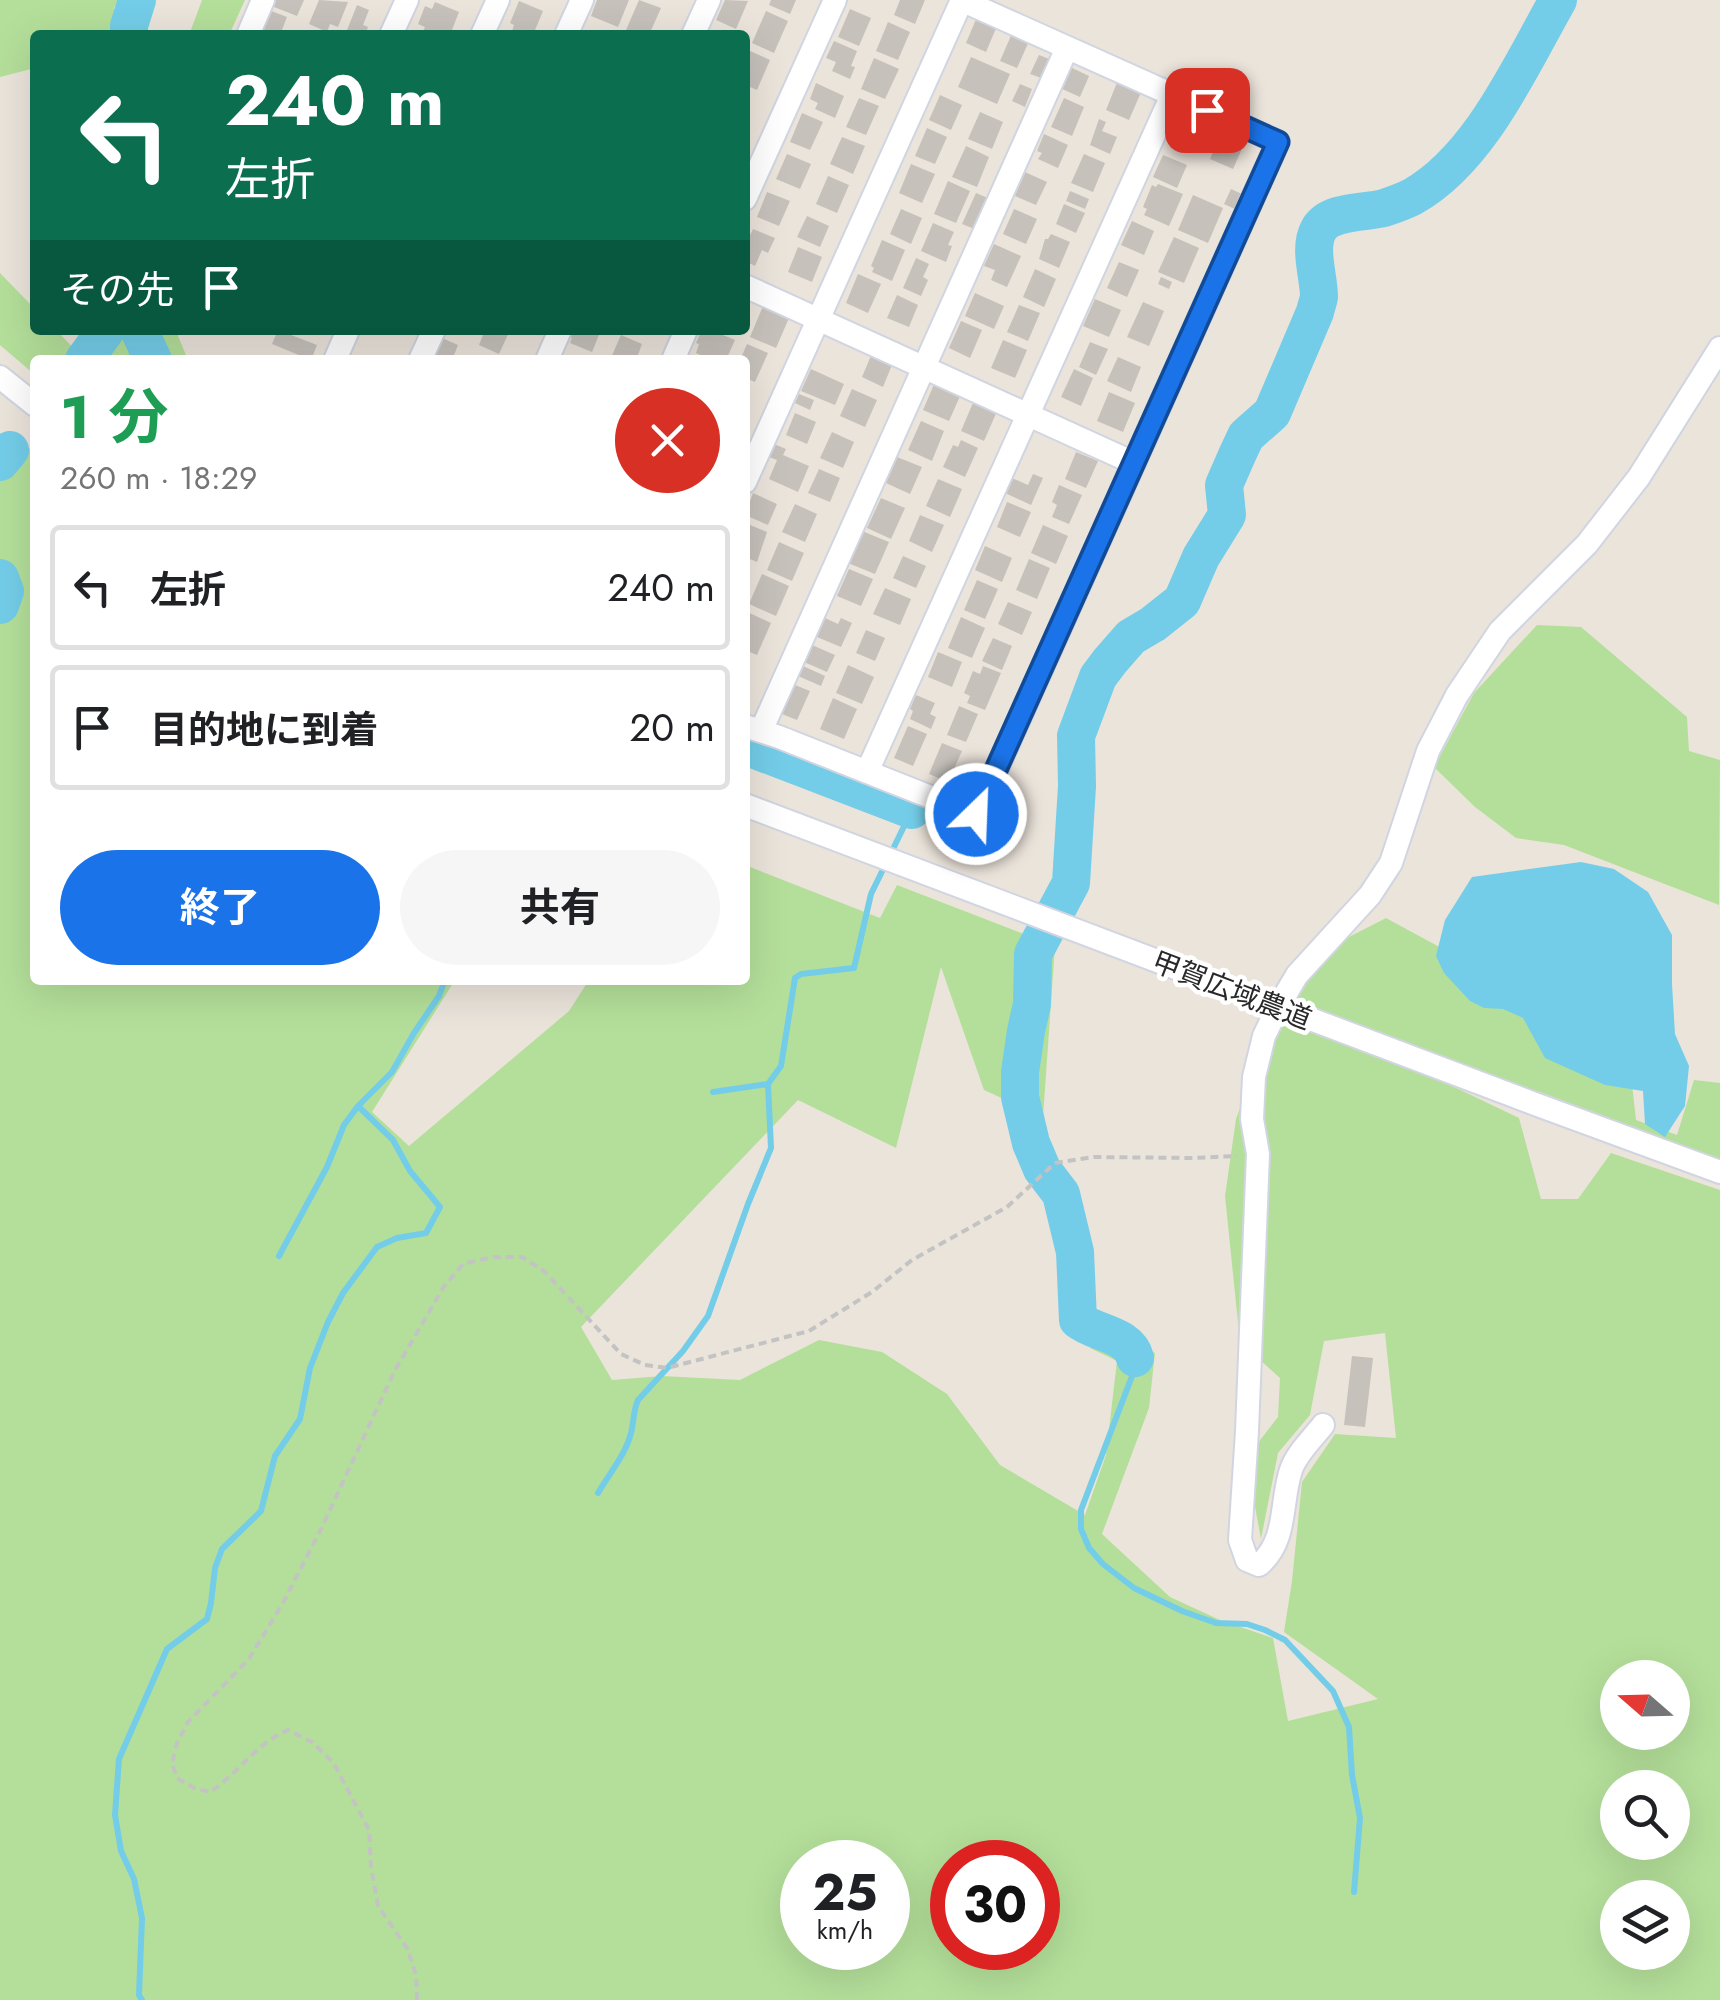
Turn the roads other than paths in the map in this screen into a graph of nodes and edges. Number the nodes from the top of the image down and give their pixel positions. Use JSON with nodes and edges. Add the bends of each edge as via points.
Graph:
{"nodes":[{"id":1,"x":263,"y":0,"type":"edge"},
{"id":2,"x":407,"y":0,"type":"edge"},
{"id":3,"x":498,"y":0,"type":"edge"},
{"id":4,"x":582,"y":0,"type":"edge"},
{"id":5,"x":709,"y":0,"type":"edge"},
{"id":6,"x":835,"y":0,"type":"edge"},
{"id":7,"x":961,"y":0,"type":"edge"},
{"id":8,"x":250,"y":30,"type":"edge"},
{"id":9,"x":393,"y":30,"type":"edge"},
{"id":10,"x":484,"y":30,"type":"edge"},
{"id":11,"x":568,"y":30,"type":"edge"},
{"id":12,"x":696,"y":30,"type":"edge"},
{"id":13,"x":1067,"y":48,"type":"junction"},
{"id":14,"x":1172,"y":94,"type":"junction"},
{"id":15,"x":750,"y":189,"type":"edge"},
{"id":16,"x":750,"y":288,"type":"edge"},
{"id":17,"x":818,"y":319,"type":"junction"},
{"id":18,"x":1720,"y":348,"type":"edge"},
{"id":19,"x":924,"y":367,"type":"junction"},
{"id":20,"x":0,"y":377,"type":"edge"},
{"id":21,"x":30,"y":401,"type":"edge"},
{"id":22,"x":1028,"y":416,"type":"junction"},
{"id":23,"x":1134,"y":463,"type":"junction"},
{"id":24,"x":750,"y":471,"type":"edge"},
{"id":25,"x":753,"y":729,"type":"edge"},
{"id":26,"x":867,"y":772,"type":"junction"},
{"id":27,"x":750,"y":807,"type":"edge"},
{"id":28,"x":1278,"y":1007,"type":"junction"},
{"id":29,"x":1720,"y":1172,"type":"edge"},
{"id":30,"x":1323,"y":1425,"type":"dead end"}],
"edges":[{"from":1,"to":8,"type":"street"},
{"from":2,"to":9,"type":"street"},
{"from":3,"to":10,"type":"street"},
{"from":4,"to":11,"type":"street"},
{"from":5,"to":12,"type":"street"},
{"from":6,"to":15,"type":"street"},
{"from":7,"to":13,"type":"street"},
{"from":7,"to":17,"type":"street"},
{"from":13,"to":14,"type":"street"},
{"from":13,"to":19,"type":"street"},
{"from":14,"to":22,"type":"street"},
{"from":14,"to":23,"type":"street","via":[[1278,142]]},
{"from":16,"to":17,"type":"street"},
{"from":17,"to":19,"type":"street"},
{"from":17,"to":24,"type":"street"},
{"from":18,"to":28,"type":"street","via":[[1639,477],[1587,544],[1500,630],[1428,751],[1391,863]]},
{"from":19,"to":22,"type":"street"},
{"from":19,"to":25,"type":"street"},
{"from":20,"to":21,"type":"street"},
{"from":22,"to":23,"type":"street"},
{"from":22,"to":26,"type":"street"},
{"from":23,"to":26,"type":"street","via":[[976,814]]},
{"from":25,"to":26,"type":"street"},
{"from":27,"to":28,"type":"street","name":"甲賀広域農道"},
{"from":28,"to":29,"type":"street","name":"甲賀広域農道"},
{"from":28,"to":30,"type":"street","via":[[1254,1077],[1258,1154],[1240,1540],[1247,1560],[1260,1566],[1271,1555],[1292,1467]]}]}
